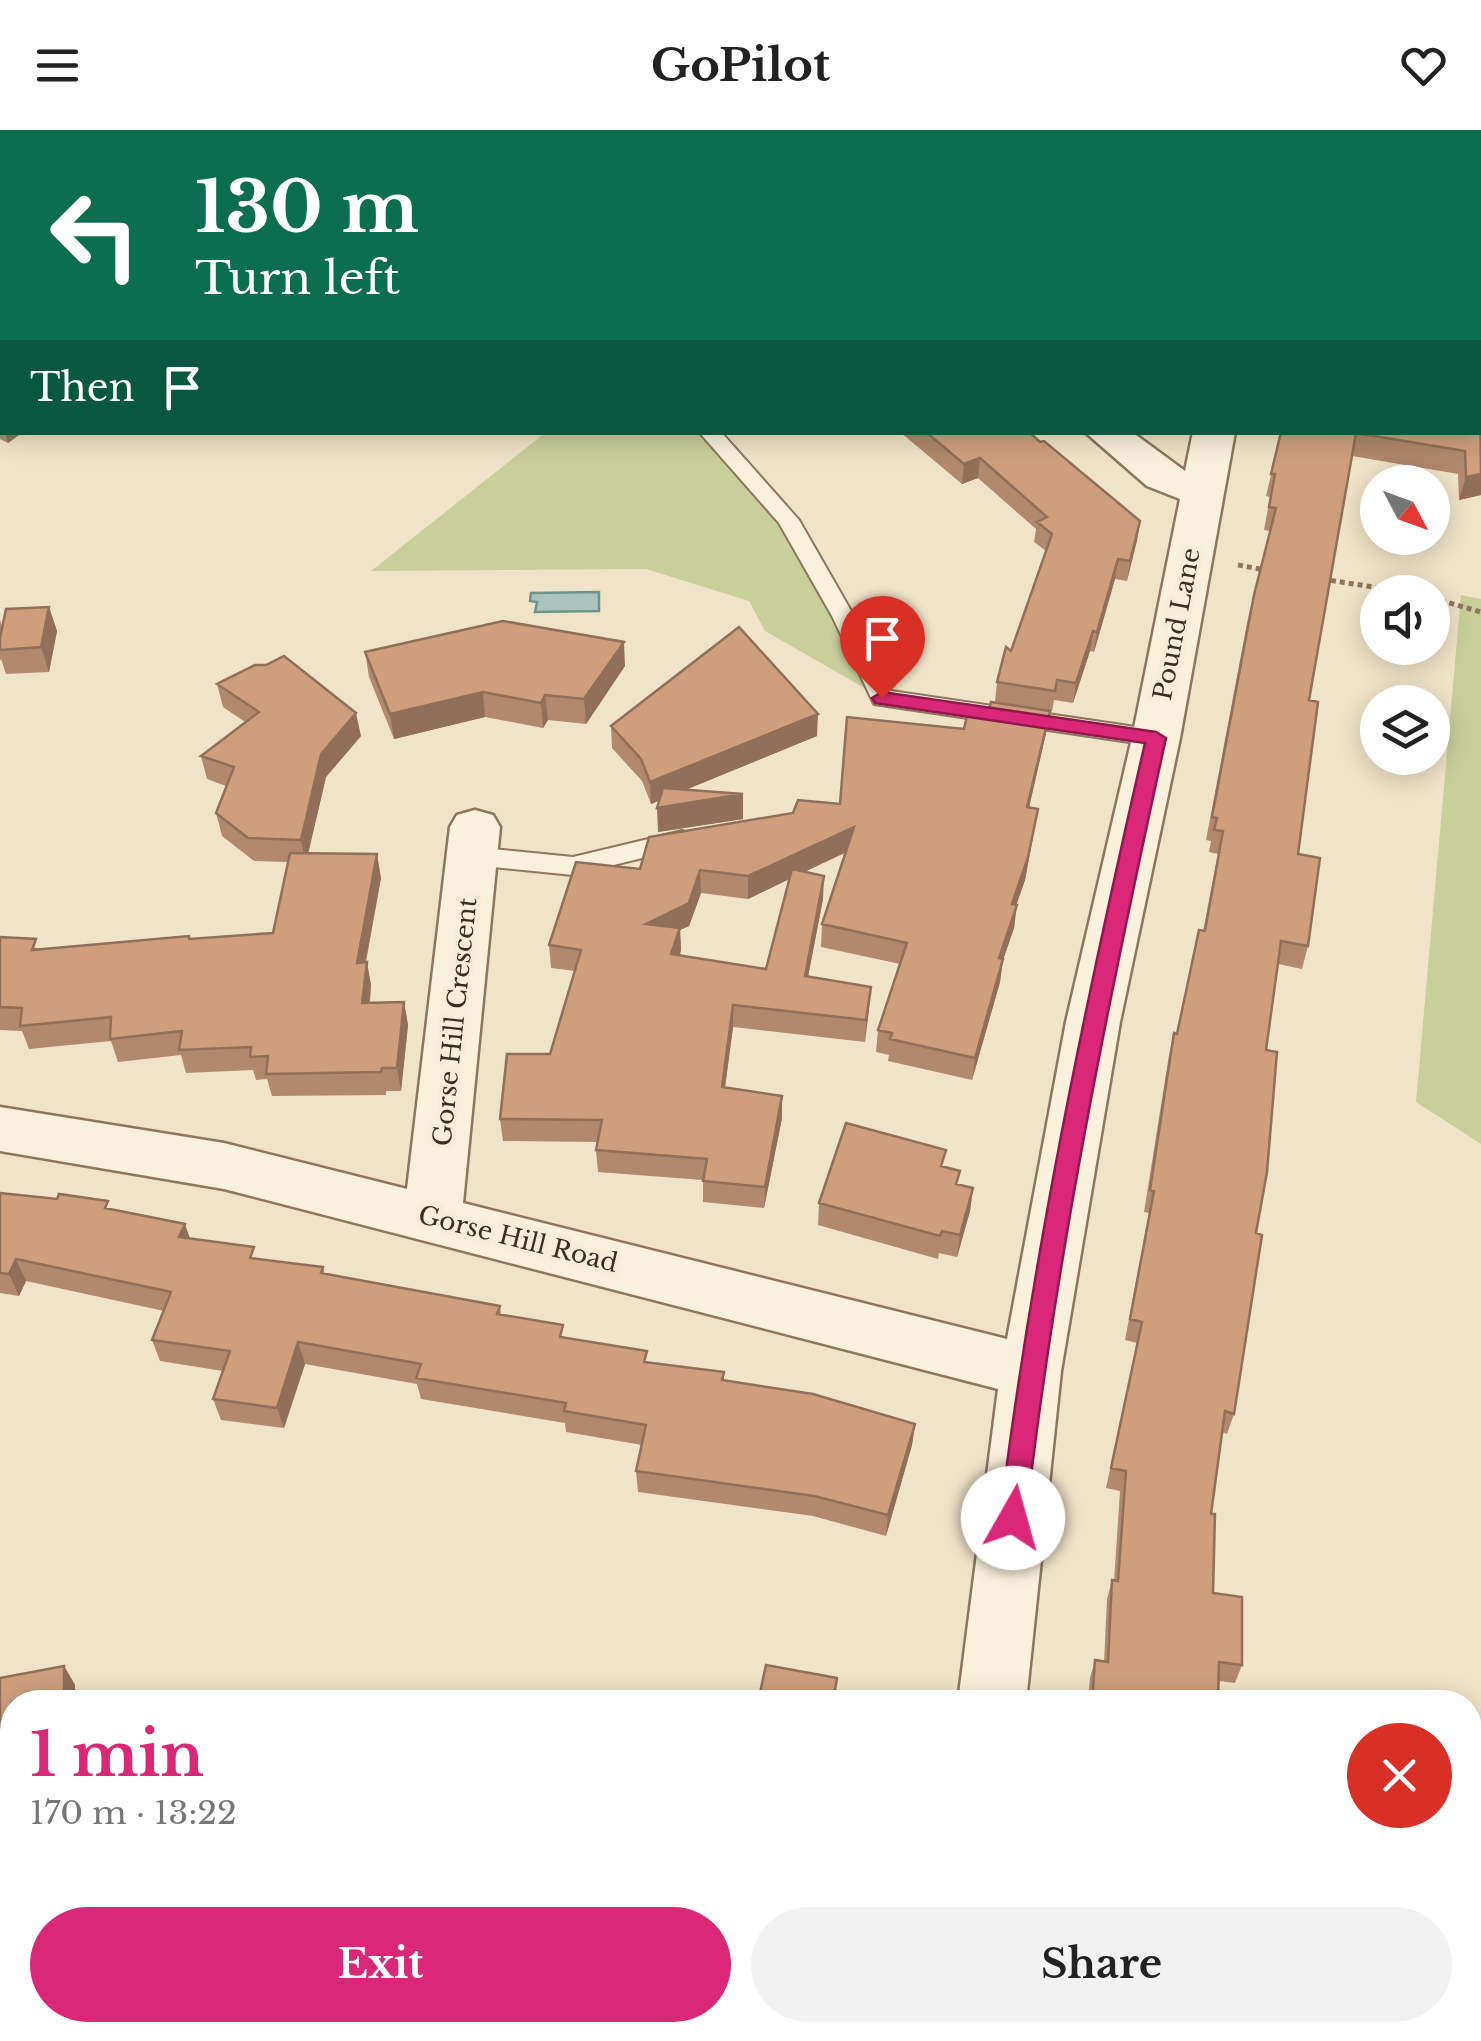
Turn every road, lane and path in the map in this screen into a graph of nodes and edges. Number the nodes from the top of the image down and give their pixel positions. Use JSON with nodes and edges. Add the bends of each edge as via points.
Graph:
{"nodes":[{"id":1,"x":713,"y":435,"type":"edge"},
{"id":2,"x":1110,"y":435,"type":"edge"},
{"id":3,"x":1213,"y":435,"type":"edge"},
{"id":4,"x":1200,"y":492,"type":"junction"},
{"id":5,"x":1190,"y":558,"type":"junction"},
{"id":6,"x":1268,"y":570,"type":"edge"},
{"id":7,"x":1307,"y":576,"type":"edge"},
{"id":8,"x":1360,"y":585,"type":"edge"},
{"id":9,"x":1450,"y":603,"type":"edge"},
{"id":10,"x":1481,"y":612,"type":"edge"},
{"id":11,"x":1156,"y":738,"type":"junction"},
{"id":12,"x":706,"y":838,"type":"edge"},
{"id":13,"x":474,"y":841,"type":"joint"},
{"id":14,"x":0,"y":1129,"type":"edge"},
{"id":15,"x":434,"y":1217,"type":"junction"},
{"id":16,"x":1030,"y":1371,"type":"junction"},
{"id":17,"x":993,"y":1690,"type":"edge"}],
"edges":[{"from":1,"to":11,"type":"lane","via":[[788,520],[882,698]]},
{"from":2,"to":4,"type":"street","via":[[1162,477]]},
{"from":3,"to":4,"type":"street","name":"Pound Lane"},
{"from":4,"to":5,"type":"street","name":"Pound Lane"},
{"from":5,"to":6,"type":"path"},
{"from":5,"to":11,"type":"street","name":"Pound Lane"},
{"from":7,"to":8,"type":"path"},
{"from":9,"to":10,"type":"path"},
{"from":11,"to":16,"type":"street","name":"Pound Lane","via":[[1092,1022]]},
{"from":12,"to":13,"type":"lane","via":[[573,866]]},
{"from":13,"to":15,"type":"street","name":"Gorse Hill Crescent"},
{"from":14,"to":15,"type":"street","name":"Gorse Hill Road","via":[[224,1166]]},
{"from":15,"to":16,"type":"street","name":"Gorse Hill Road"},
{"from":16,"to":17,"type":"street","name":"Pound Lane"}]}
